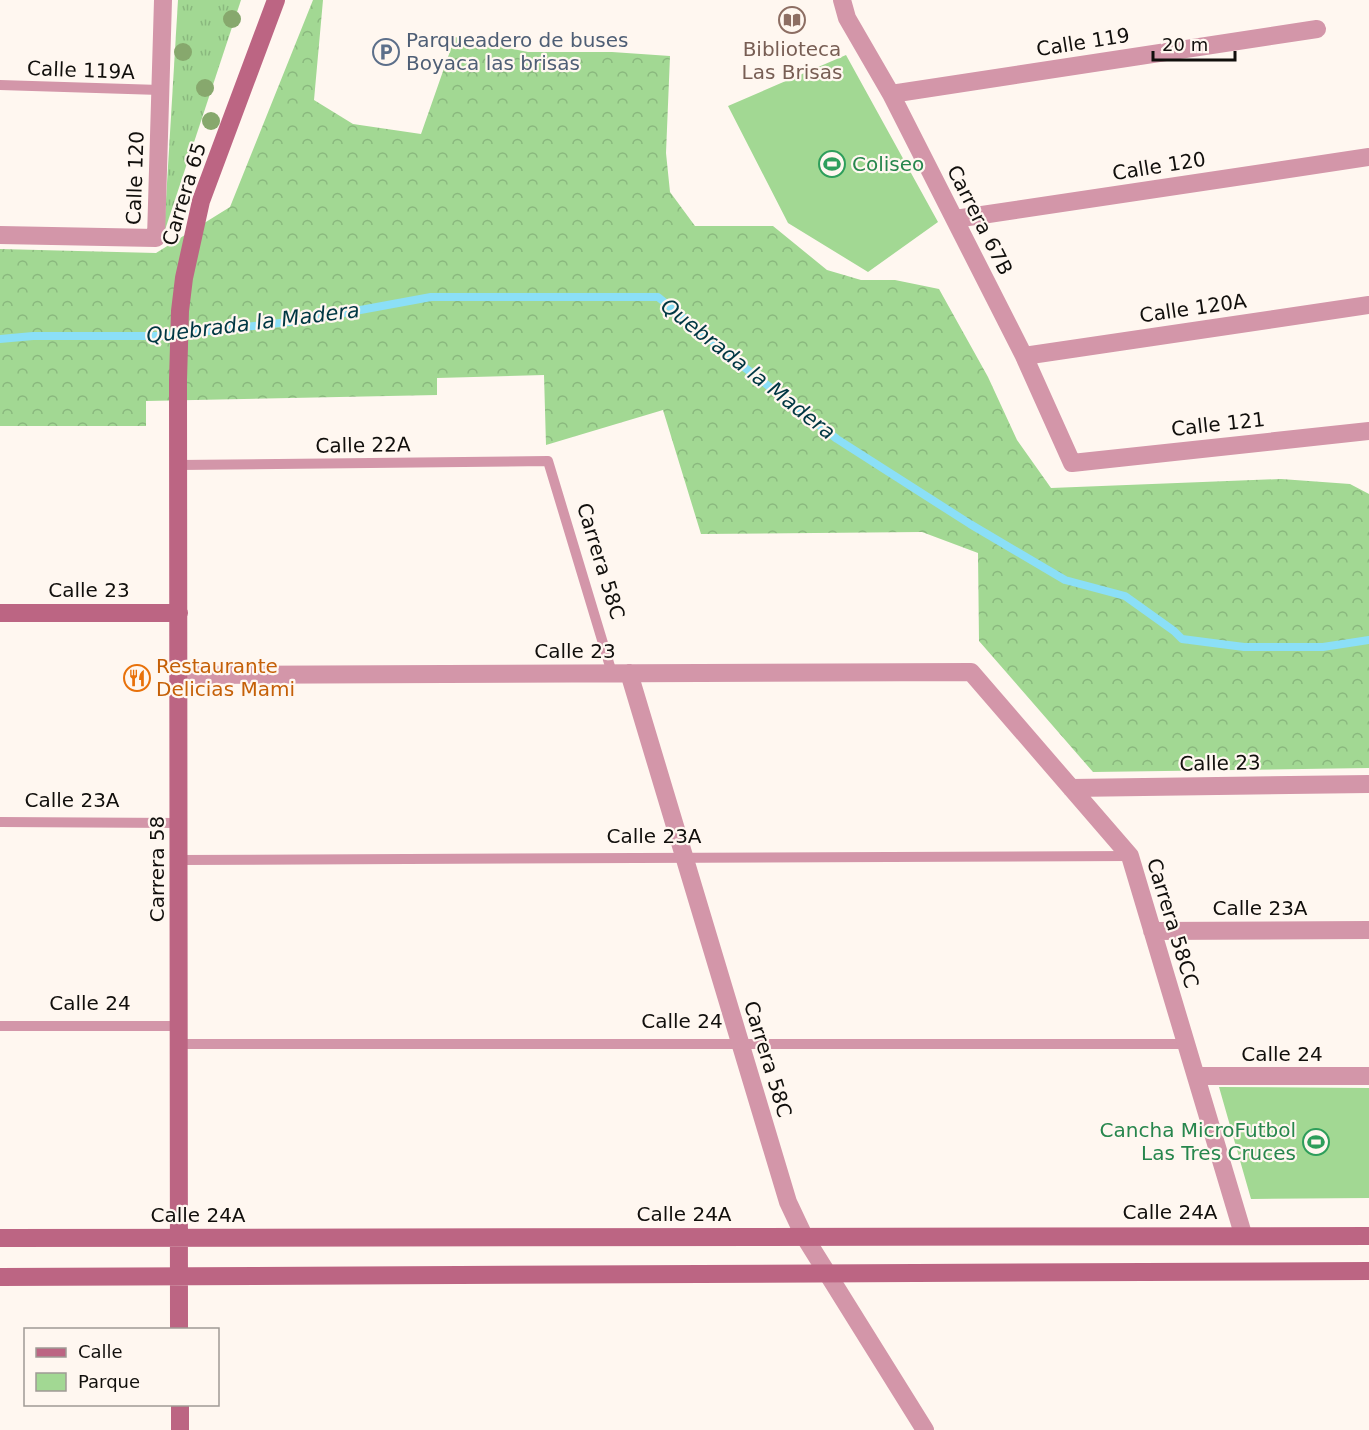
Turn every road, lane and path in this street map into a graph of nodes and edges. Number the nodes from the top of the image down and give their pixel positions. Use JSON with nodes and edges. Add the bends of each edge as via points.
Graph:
{"nodes":[{"id":1,"x":163,"y":0,"type":"edge"},
{"id":2,"x":276,"y":0,"type":"edge"},
{"id":3,"x":842,"y":0,"type":"edge"},
{"id":4,"x":1317,"y":30,"type":"dead end"},
{"id":5,"x":0,"y":85,"type":"edge"},
{"id":6,"x":160,"y":90,"type":"junction"},
{"id":7,"x":891,"y":94,"type":"junction"},
{"id":8,"x":1369,"y":157,"type":"edge"},
{"id":9,"x":955,"y":219,"type":"junction"},
{"id":10,"x":0,"y":235,"type":"edge"},
{"id":11,"x":1369,"y":305,"type":"edge"},
{"id":12,"x":1024,"y":356,"type":"junction"},
{"id":13,"x":179,"y":409,"type":"joint"},
{"id":14,"x":1369,"y":431,"type":"edge"},
{"id":15,"x":548,"y":461,"type":"joint"},
{"id":16,"x":1072,"y":463,"type":"joint"},
{"id":17,"x":179,"y":465,"type":"junction"},
{"id":18,"x":0,"y":613,"type":"edge"},
{"id":19,"x":179,"y":613,"type":"junction"},
{"id":20,"x":971,"y":672,"type":"joint"},
{"id":21,"x":620,"y":673,"type":"junction"},
{"id":22,"x":179,"y":675,"type":"junction"},
{"id":23,"x":1369,"y":783,"type":"edge"},
{"id":24,"x":1071,"y":788,"type":"junction"},
{"id":25,"x":0,"y":822,"type":"edge"},
{"id":26,"x":179,"y":823,"type":"junction"},
{"id":27,"x":1130,"y":856,"type":"junction"},
{"id":28,"x":686,"y":858,"type":"junction"},
{"id":29,"x":179,"y":860,"type":"junction"},
{"id":30,"x":1369,"y":930,"type":"edge"},
{"id":31,"x":1152,"y":931,"type":"junction"},
{"id":32,"x":0,"y":1026,"type":"edge"},
{"id":33,"x":179,"y":1026,"type":"junction"},
{"id":34,"x":179,"y":1044,"type":"junction"},
{"id":35,"x":739,"y":1044,"type":"junction"},
{"id":36,"x":1186,"y":1044,"type":"junction"},
{"id":37,"x":1369,"y":1076,"type":"edge"},
{"id":38,"x":1196,"y":1077,"type":"junction"},
{"id":39,"x":1243,"y":1234,"type":"junction"},
{"id":40,"x":804,"y":1236,"type":"junction"},
{"id":41,"x":1369,"y":1236,"type":"edge"},
{"id":42,"x":0,"y":1238,"type":"edge"},
{"id":43,"x":179,"y":1238,"type":"junction"},
{"id":44,"x":1369,"y":1271,"type":"edge"},
{"id":45,"x":828,"y":1273,"type":"junction"},
{"id":46,"x":179,"y":1276,"type":"junction"},
{"id":47,"x":0,"y":1277,"type":"edge"},
{"id":48,"x":179,"y":1328,"type":"edge"},
{"id":49,"x":180,"y":1406,"type":"edge"},
{"id":50,"x":180,"y":1430,"type":"edge"},
{"id":51,"x":926,"y":1430,"type":"edge"}],
"edges":[{"from":1,"to":6,"type":"street","name":"Calle 120"},
{"from":2,"to":13,"type":"main road","name":"Carrera 65","via":[[201,201],[180,311]]},
{"from":3,"to":7,"type":"street","name":"Carrera 67B","via":[[847,18]]},
{"from":4,"to":7,"type":"street","name":"Calle 119"},
{"from":5,"to":6,"type":"lane","name":"Calle 119A"},
{"from":6,"to":10,"type":"street","name":"Calle 120","via":[[156,238]]},
{"from":7,"to":9,"type":"street","name":"Carrera 67B"},
{"from":8,"to":9,"type":"street","name":"Calle 120"},
{"from":9,"to":12,"type":"street","name":"Carrera 67B"},
{"from":11,"to":12,"type":"street","name":"Calle 120A"},
{"from":12,"to":16,"type":"street","name":"Carrera 67B"},
{"from":13,"to":17,"type":"main road","name":"Carrera 58"},
{"from":14,"to":16,"type":"street","name":"Calle 121"},
{"from":15,"to":17,"type":"lane","name":"Calle 22A"},
{"from":15,"to":21,"type":"lane","name":"Carrera 58C"},
{"from":17,"to":19,"type":"main road","name":"Carrera 58"},
{"from":18,"to":19,"type":"main road","name":"Calle 23"},
{"from":19,"to":22,"type":"main road","name":"Carrera 58"},
{"from":20,"to":21,"type":"street","name":"Calle 23"},
{"from":20,"to":24,"type":"street","name":"Carrera 58CC"},
{"from":21,"to":22,"type":"street","name":"Calle 23"},
{"from":21,"to":28,"type":"street","name":"Carrera 58C"},
{"from":22,"to":26,"type":"main road","name":"Carrera 58"},
{"from":23,"to":24,"type":"street","name":"Calle 23"},
{"from":24,"to":27,"type":"street","name":"Carrera 58CC"},
{"from":25,"to":26,"type":"lane","name":"Calle 23A"},
{"from":26,"to":29,"type":"main road","name":"Carrera 58"},
{"from":27,"to":28,"type":"lane","name":"Calle 23A"},
{"from":27,"to":31,"type":"street","name":"Carrera 58CC"},
{"from":28,"to":29,"type":"lane","name":"Calle 23A"},
{"from":28,"to":35,"type":"street","name":"Carrera 58C"},
{"from":29,"to":33,"type":"main road","name":"Carrera 58"},
{"from":30,"to":31,"type":"street","name":"Calle 23A"},
{"from":31,"to":36,"type":"street","name":"Carrera 58CC"},
{"from":32,"to":33,"type":"lane","name":"Calle 24"},
{"from":33,"to":34,"type":"main road","name":"Carrera 58"},
{"from":34,"to":35,"type":"lane","name":"Calle 24"},
{"from":34,"to":43,"type":"main road","name":"Carrera 58"},
{"from":35,"to":36,"type":"lane","name":"Calle 24"},
{"from":35,"to":40,"type":"street","name":"Carrera 58C","via":[[788,1202]]},
{"from":36,"to":38,"type":"street","name":"Carrera 58CC"},
{"from":37,"to":38,"type":"street","name":"Calle 24"},
{"from":38,"to":39,"type":"street","name":"Carrera 58CC"},
{"from":39,"to":40,"type":"main road","name":"Calle 24A"},
{"from":39,"to":41,"type":"main road","name":"Calle 24A"},
{"from":40,"to":43,"type":"main road","name":"Calle 24A"},
{"from":40,"to":45,"type":"street","name":"Carrera 58C"},
{"from":42,"to":43,"type":"main road","name":"Calle 24A"},
{"from":43,"to":46,"type":"main road","name":"Carrera 58"},
{"from":44,"to":45,"type":"main road"},
{"from":45,"to":46,"type":"main road"},
{"from":45,"to":51,"type":"street","name":"Carrera 58C"},
{"from":46,"to":47,"type":"main road"},
{"from":46,"to":48,"type":"main road","name":"Carrera 58"},
{"from":49,"to":50,"type":"main road"}]}
